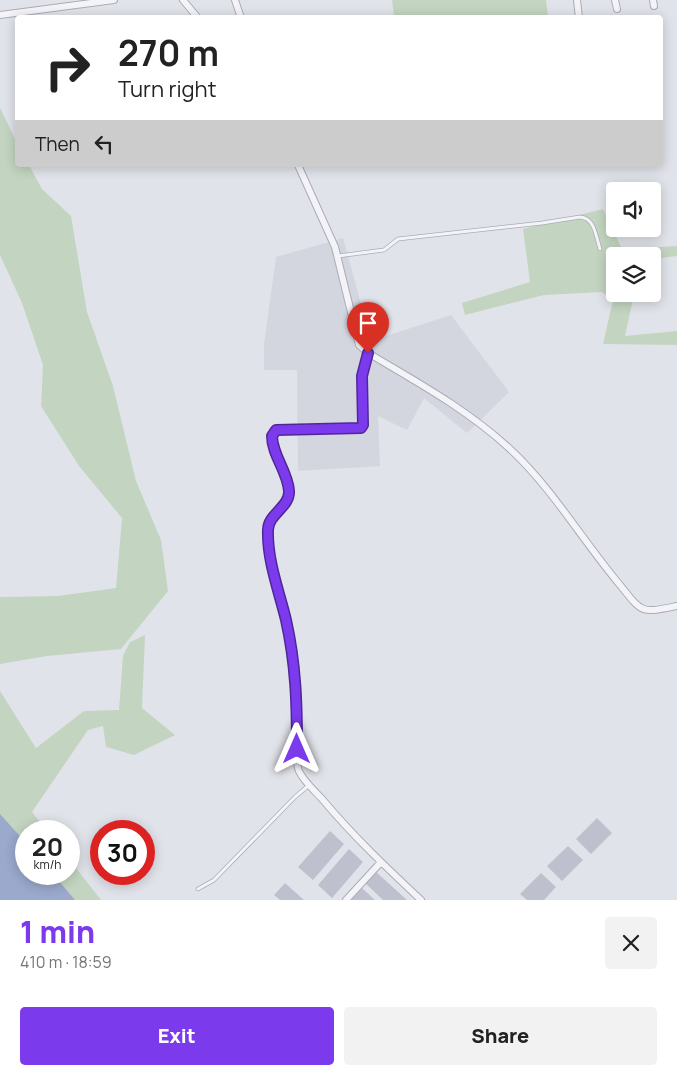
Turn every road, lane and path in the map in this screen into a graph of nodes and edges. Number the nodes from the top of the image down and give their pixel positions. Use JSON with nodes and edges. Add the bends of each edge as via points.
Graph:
{"nodes":[{"id":1,"x":114,"y":0,"type":"edge"},
{"id":2,"x":182,"y":0,"type":"edge"},
{"id":3,"x":235,"y":0,"type":"edge"},
{"id":4,"x":577,"y":0,"type":"edge"},
{"id":5,"x":615,"y":0,"type":"edge"},
{"id":6,"x":617,"y":9,"type":"dead end"},
{"id":7,"x":0,"y":15,"type":"edge"},
{"id":8,"x":195,"y":15,"type":"edge"},
{"id":9,"x":239,"y":15,"type":"edge"},
{"id":10,"x":579,"y":15,"type":"edge"},
{"id":11,"x":299,"y":167,"type":"edge"},
{"id":12,"x":600,"y":249,"type":"dead end"},
{"id":13,"x":337,"y":256,"type":"junction"},
{"id":14,"x":368,"y":353,"type":"junction"},
{"id":15,"x":677,"y":606,"type":"edge"},
{"id":16,"x":310,"y":785,"type":"junction"},
{"id":17,"x":380,"y":862,"type":"junction"},
{"id":18,"x":198,"y":889,"type":"dead end"},
{"id":19,"x":346,"y":900,"type":"edge"},
{"id":20,"x":422,"y":900,"type":"edge"}],
"edges":[{"from":1,"to":7,"type":"street"},
{"from":2,"to":8,"type":"street"},
{"from":3,"to":9,"type":"street"},
{"from":4,"to":10,"type":"street"},
{"from":5,"to":6,"type":"street"},
{"from":11,"to":13,"type":"street"},
{"from":12,"to":13,"type":"lane","via":[[591,222],[580,217],[398,239],[384,250]]},
{"from":13,"to":14,"type":"street","via":[[358,343]]},
{"from":14,"to":15,"type":"street","via":[[448,401],[510,449],[563,508],[639,608],[653,611]]},
{"from":14,"to":16,"type":"street","via":[[362,376],[361,428],[276,430],[272,436],[289,495],[271,519],[268,532],[272,567],[294,664],[297,767]]},
{"from":16,"to":17,"type":"street"},
{"from":16,"to":18,"type":"lane","via":[[217,877]]},
{"from":17,"to":19,"type":"street"},
{"from":17,"to":20,"type":"street"}]}
